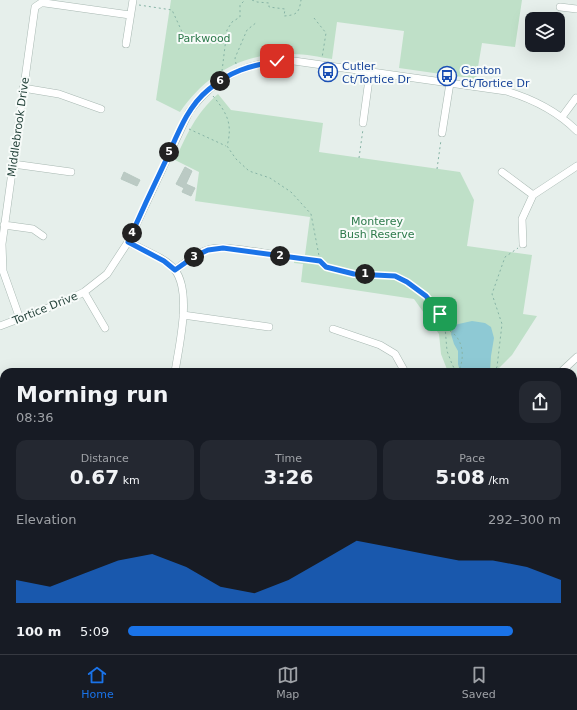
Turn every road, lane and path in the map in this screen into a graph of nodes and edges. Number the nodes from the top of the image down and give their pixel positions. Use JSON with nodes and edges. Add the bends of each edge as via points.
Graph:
{"nodes":[{"id":1,"x":245,"y":0,"type":"edge"},
{"id":2,"x":252,"y":0,"type":"edge"},
{"id":3,"x":301,"y":0,"type":"edge"},
{"id":4,"x":132,"y":2,"type":"edge"},
{"id":5,"x":560,"y":7,"type":"dead end"},
{"id":6,"x":577,"y":9,"type":"edge"},
{"id":7,"x":130,"y":16,"type":"junction"},
{"id":8,"x":314,"y":18,"type":"dead end"},
{"id":9,"x":257,"y":22,"type":"dead end"},
{"id":10,"x":192,"y":38,"type":"dead end"},
{"id":11,"x":126,"y":44,"type":"dead end"},
{"id":12,"x":322,"y":58,"type":"dead end"},
{"id":13,"x":236,"y":64,"type":"dead end"},
{"id":14,"x":222,"y":71,"type":"dead end"},
{"id":15,"x":370,"y":72,"type":"junction"},
{"id":16,"x":450,"y":83,"type":"junction"},
{"id":17,"x":23,"y":88,"type":"junction"},
{"id":18,"x":213,"y":96,"type":"dead end"},
{"id":19,"x":576,"y":98,"type":"edge"},
{"id":20,"x":101,"y":109,"type":"dead end"},
{"id":21,"x":562,"y":117,"type":"junction"},
{"id":22,"x":363,"y":123,"type":"joint"},
{"id":23,"x":188,"y":129,"type":"dead end"},
{"id":24,"x":577,"y":131,"type":"edge"},
{"id":25,"x":442,"y":133,"type":"joint"},
{"id":26,"x":227,"y":146,"type":"junction"},
{"id":27,"x":359,"y":158,"type":"dead end"},
{"id":28,"x":13,"y":164,"type":"junction"},
{"id":29,"x":577,"y":166,"type":"edge"},
{"id":30,"x":437,"y":169,"type":"dead end"},
{"id":31,"x":71,"y":172,"type":"dead end"},
{"id":32,"x":502,"y":172,"type":"dead end"},
{"id":33,"x":533,"y":195,"type":"junction"},
{"id":34,"x":4,"y":226,"type":"junction"},
{"id":35,"x":43,"y":236,"type":"dead end"},
{"id":36,"x":128,"y":242,"type":"junction"},
{"id":37,"x":523,"y":244,"type":"joint"},
{"id":38,"x":284,"y":256,"type":"joint"},
{"id":39,"x":320,"y":261,"type":"junction"},
{"id":40,"x":175,"y":270,"type":"junction"},
{"id":41,"x":84,"y":292,"type":"junction"},
{"id":42,"x":183,"y":315,"type":"junction"},
{"id":43,"x":20,"y":318,"type":"junction"},
{"id":44,"x":0,"y":326,"type":"edge"},
{"id":45,"x":268,"y":326,"type":"dead end"},
{"id":46,"x":445,"y":327,"type":"junction"},
{"id":47,"x":106,"y":328,"type":"dead end"},
{"id":48,"x":333,"y":329,"type":"dead end"},
{"id":49,"x":577,"y":357,"type":"edge"},
{"id":50,"x":176,"y":368,"type":"edge"},
{"id":51,"x":403,"y":368,"type":"edge"},
{"id":52,"x":454,"y":368,"type":"edge"},
{"id":53,"x":460,"y":368,"type":"edge"},
{"id":54,"x":496,"y":368,"type":"edge"},
{"id":55,"x":565,"y":368,"type":"edge"}],
"edges":[{"from":1,"to":14,"type":"path","via":[[240,5],[240,18],[232,22],[227,30]]},
{"from":2,"to":3,"type":"path","via":[[285,9],[284,16],[296,14]]},
{"from":4,"to":7,"type":"street"},
{"from":4,"to":10,"type":"path","via":[[172,10],[184,36]]},
{"from":5,"to":6,"type":"street"},
{"from":7,"to":11,"type":"street"},
{"from":7,"to":17,"type":"street","name":"Middlebrook Drive","via":[[45,3],[37,5]]},
{"from":8,"to":12,"type":"path","via":[[326,34]]},
{"from":9,"to":13,"type":"path","via":[[247,30],[235,58]]},
{"from":15,"to":16,"type":"street","name":"Tortice Drive"},
{"from":15,"to":22,"type":"street"},
{"from":15,"to":36,"type":"street","name":"Tortice Drive","via":[[277,61],[253,65],[231,74],[207,90],[189,112]]},
{"from":16,"to":21,"type":"street","name":"Tortice Drive","via":[[506,91],[532,100]]},
{"from":16,"to":25,"type":"street"},
{"from":17,"to":20,"type":"street","via":[[59,94]]},
{"from":17,"to":28,"type":"street","name":"Middlebrook Drive"},
{"from":18,"to":26,"type":"path","via":[[224,109],[229,123],[230,136]]},
{"from":19,"to":21,"type":"street"},
{"from":21,"to":24,"type":"street","name":"Tortice Drive"},
{"from":22,"to":27,"type":"path"},
{"from":23,"to":26,"type":"path"},
{"from":25,"to":30,"type":"path"},
{"from":26,"to":39,"type":"path","via":[[249,171],[270,178],[291,192],[312,214]]},
{"from":28,"to":31,"type":"street"},
{"from":28,"to":34,"type":"street","name":"Middlebrook Drive"},
{"from":29,"to":33,"type":"street"},
{"from":32,"to":33,"type":"street"},
{"from":33,"to":37,"type":"street","via":[[522,219]]},
{"from":34,"to":35,"type":"street","via":[[33,229]]},
{"from":34,"to":43,"type":"street","name":"Middlebrook Drive","via":[[3,270]]},
{"from":36,"to":40,"type":"street","via":[[164,261]]},
{"from":36,"to":41,"type":"street","name":"Tortice Drive","via":[[107,274]]},
{"from":37,"to":54,"type":"path","via":[[505,257],[492,294],[502,324]]},
{"from":38,"to":39,"type":"path"},
{"from":38,"to":40,"type":"street","via":[[223,248],[208,250]]},
{"from":39,"to":46,"type":"path","via":[[326,267],[354,274],[395,276],[407,282],[426,296],[440,314]]},
{"from":40,"to":42,"type":"street","via":[[183,289]]},
{"from":41,"to":43,"type":"street","name":"Tortice Drive","via":[[66,302]]},
{"from":41,"to":47,"type":"street"},
{"from":42,"to":45,"type":"street"},
{"from":42,"to":50,"type":"street"},
{"from":43,"to":44,"type":"street","name":"Tortice Drive"},
{"from":46,"to":52,"type":"path","via":[[447,351]]},
{"from":46,"to":53,"type":"path","via":[[456,336],[462,352]]},
{"from":48,"to":51,"type":"street","via":[[380,345],[395,354]]},
{"from":49,"to":55,"type":"street"}]}
